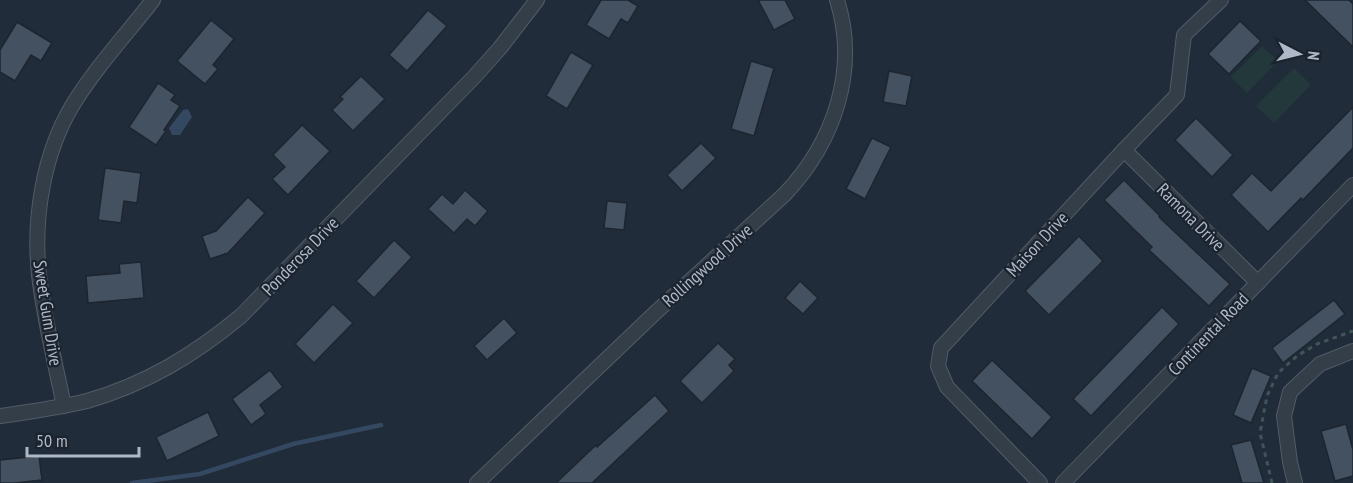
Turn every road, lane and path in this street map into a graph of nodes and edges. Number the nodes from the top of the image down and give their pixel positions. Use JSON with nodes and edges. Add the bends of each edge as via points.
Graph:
{"nodes":[{"id":1,"x":153,"y":0,"type":"edge"},
{"id":2,"x":537,"y":0,"type":"edge"},
{"id":3,"x":837,"y":0,"type":"edge"},
{"id":4,"x":1221,"y":0,"type":"edge"},
{"id":5,"x":1124,"y":150,"type":"junction"},
{"id":6,"x":1353,"y":185,"type":"edge"},
{"id":7,"x":1258,"y":283,"type":"junction"},
{"id":8,"x":1353,"y":351,"type":"edge"},
{"id":9,"x":64,"y":406,"type":"junction"},
{"id":10,"x":0,"y":416,"type":"edge"},
{"id":11,"x":477,"y":483,"type":"edge"},
{"id":12,"x":1040,"y":483,"type":"edge"},
{"id":13,"x":1063,"y":483,"type":"edge"},
{"id":14,"x":1295,"y":483,"type":"edge"}],
"edges":[{"from":1,"to":9,"type":"street","name":"Sweet Gum Drive","via":[[71,108],[45,175],[38,228],[39,275]]},
{"from":2,"to":9,"type":"street","name":"Ponderosa Drive","via":[[474,77],[241,316],[211,340],[149,378]]},
{"from":3,"to":11,"type":"street","name":"Rollingwood Drive","via":[[846,45],[845,71],[835,113],[814,159],[785,194]]},
{"from":4,"to":5,"type":"street","name":"Maison Drive","via":[[1184,35],[1177,95]]},
{"from":5,"to":7,"type":"street","name":"Ramona Drive"},
{"from":5,"to":12,"type":"street","name":"Maison Drive","via":[[941,348],[938,366],[946,387]]},
{"from":6,"to":7,"type":"street","name":"Continental Road"},
{"from":7,"to":13,"type":"street","name":"Continental Road"},
{"from":8,"to":14,"type":"street","via":[[1320,364],[1290,392],[1284,416]]},
{"from":9,"to":10,"type":"street","name":"Ponderosa Drive"}]}
